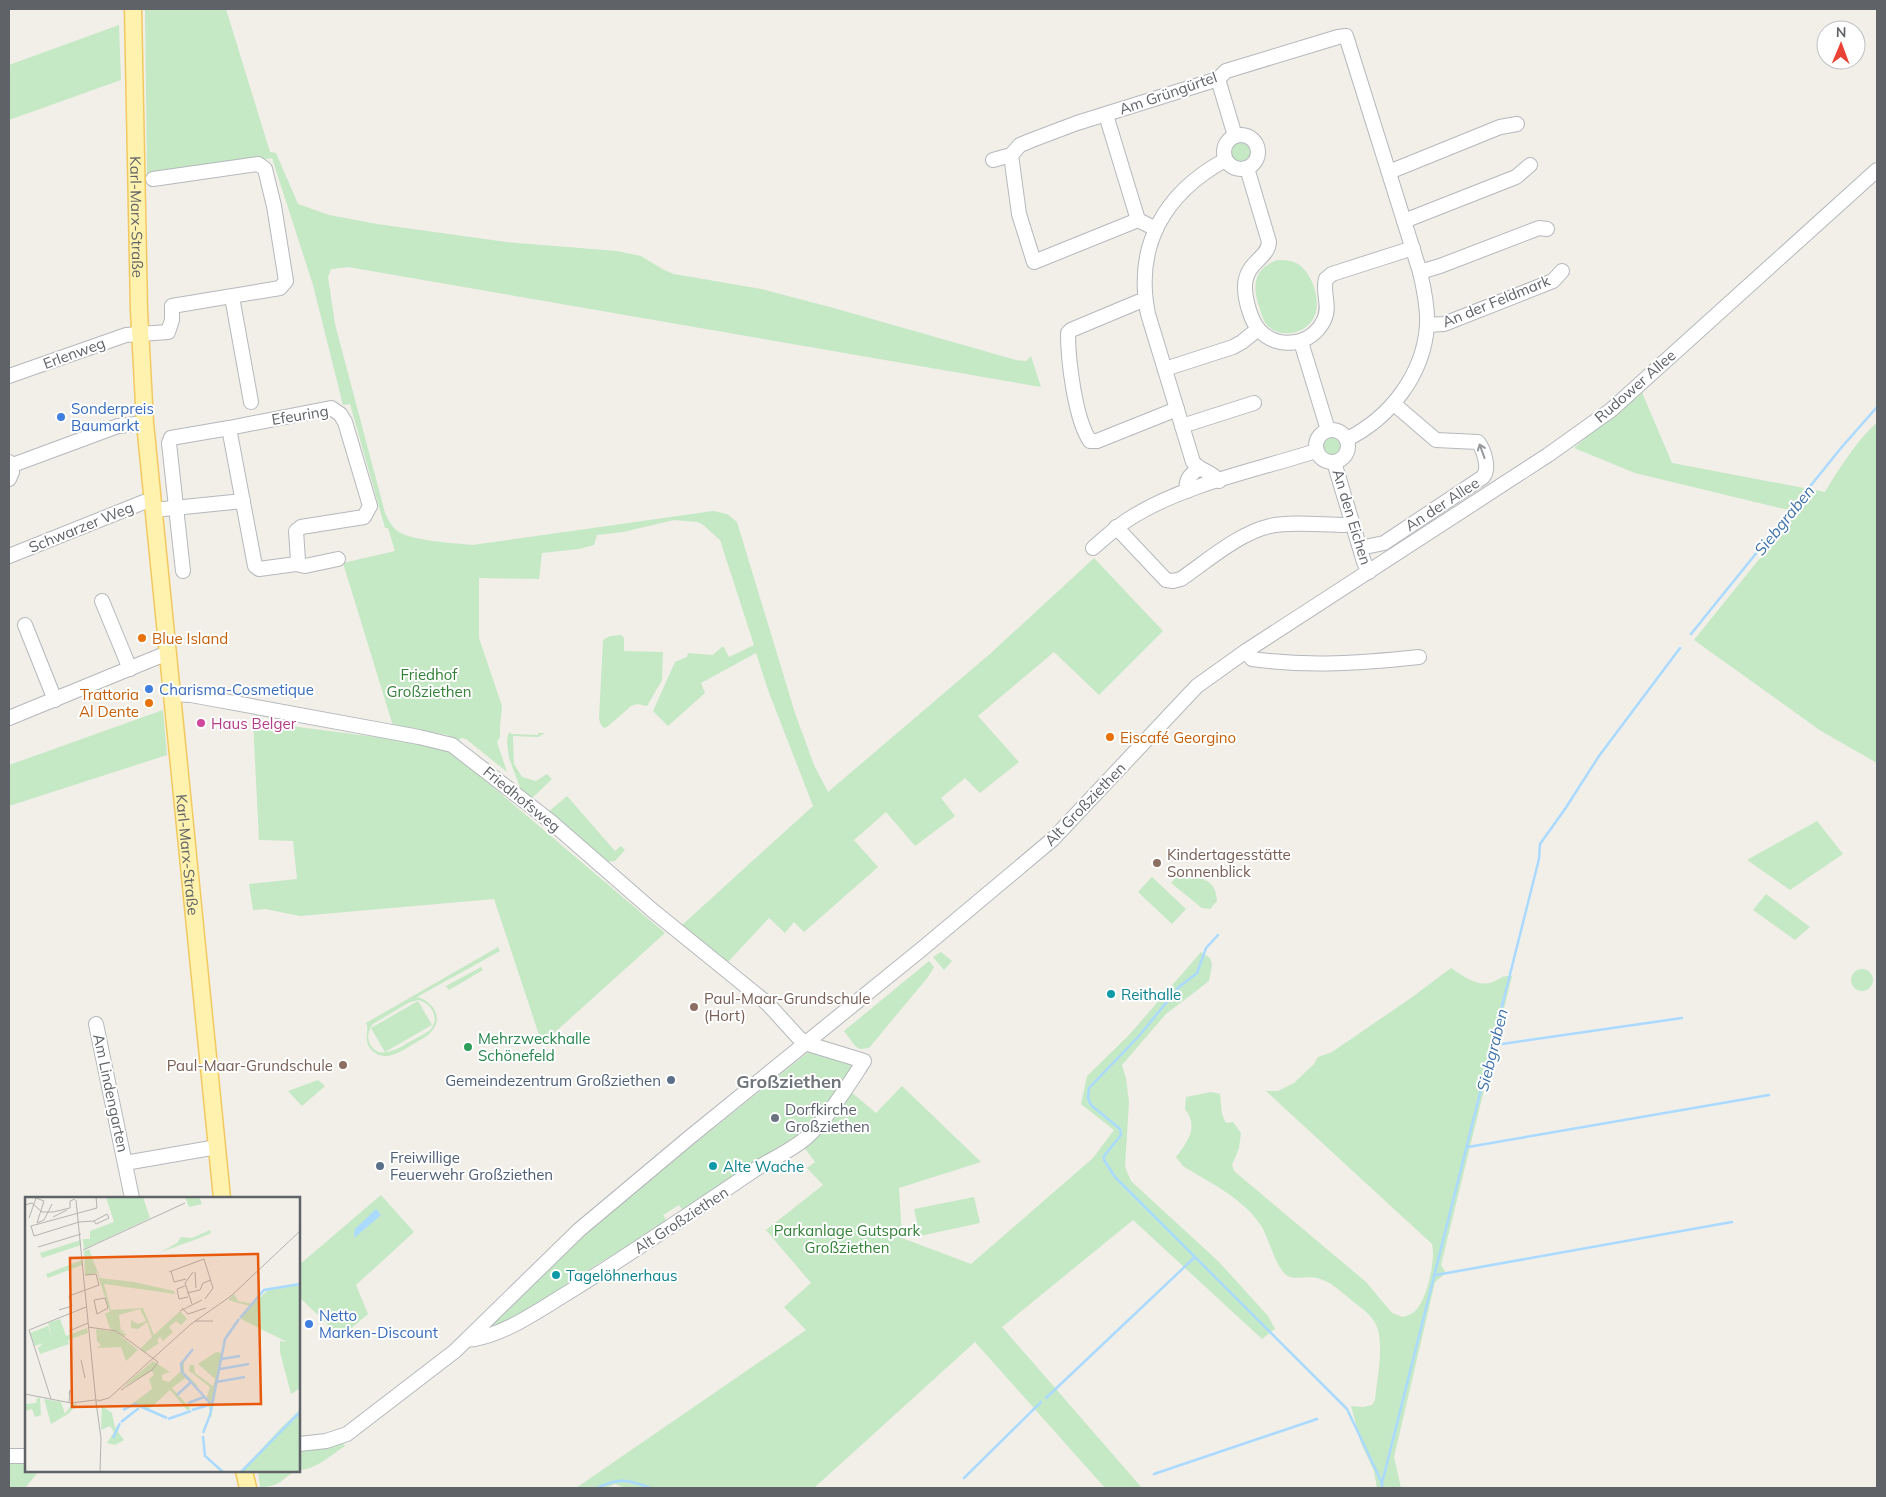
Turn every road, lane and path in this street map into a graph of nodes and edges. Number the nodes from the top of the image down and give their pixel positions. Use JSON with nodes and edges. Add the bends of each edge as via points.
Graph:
{"nodes":[{"id":1,"x":133,"y":9,"type":"edge"},
{"id":2,"x":1346,"y":36,"type":"joint"},
{"id":3,"x":1218,"y":79,"type":"junction"},
{"id":4,"x":1106,"y":114,"type":"junction"},
{"id":5,"x":1517,"y":124,"type":"dead end"},
{"id":6,"x":1235,"y":136,"type":"junction"},
{"id":7,"x":1011,"y":155,"type":"junction"},
{"id":8,"x":993,"y":160,"type":"dead end"},
{"id":9,"x":1225,"y":160,"type":"junction"},
{"id":10,"x":1530,"y":165,"type":"dead end"},
{"id":11,"x":1247,"y":168,"type":"junction"},
{"id":12,"x":1877,"y":170,"type":"edge"},
{"id":13,"x":1388,"y":172,"type":"junction"},
{"id":14,"x":153,"y":179,"type":"dead end"},
{"id":15,"x":1138,"y":220,"type":"junction"},
{"id":16,"x":1404,"y":222,"type":"junction"},
{"id":17,"x":1156,"y":229,"type":"junction"},
{"id":18,"x":1547,"y":229,"type":"dead end"},
{"id":19,"x":1413,"y":248,"type":"junction"},
{"id":20,"x":1562,"y":271,"type":"dead end"},
{"id":21,"x":1420,"y":272,"type":"junction"},
{"id":22,"x":232,"y":297,"type":"junction"},
{"id":23,"x":1145,"y":301,"type":"junction"},
{"id":24,"x":1427,"y":325,"type":"junction"},
{"id":25,"x":1258,"y":329,"type":"junction"},
{"id":26,"x":140,"y":333,"type":"junction"},
{"id":27,"x":1301,"y":342,"type":"junction"},
{"id":28,"x":1165,"y":369,"type":"junction"},
{"id":29,"x":9,"y":376,"type":"edge"},
{"id":30,"x":251,"y":402,"type":"dead end"},
{"id":31,"x":1254,"y":403,"type":"dead end"},
{"id":32,"x":1394,"y":404,"type":"junction"},
{"id":33,"x":1177,"y":409,"type":"junction"},
{"id":34,"x":145,"y":424,"type":"junction"},
{"id":35,"x":1182,"y":426,"type":"junction"},
{"id":36,"x":230,"y":428,"type":"junction"},
{"id":37,"x":1328,"y":430,"type":"junction"},
{"id":38,"x":1347,"y":439,"type":"junction"},
{"id":39,"x":1316,"y":451,"type":"junction"},
{"id":40,"x":1334,"y":462,"type":"junction"},
{"id":41,"x":9,"y":469,"type":"edge"},
{"id":42,"x":1198,"y":469,"type":"junction"},
{"id":43,"x":1219,"y":481,"type":"junction"},
{"id":44,"x":1187,"y":491,"type":"junction"},
{"id":45,"x":243,"y":501,"type":"junction"},
{"id":46,"x":153,"y":506,"type":"junction"},
{"id":47,"x":176,"y":508,"type":"junction"},
{"id":48,"x":1353,"y":523,"type":"junction"},
{"id":49,"x":1116,"y":527,"type":"junction"},
{"id":50,"x":1093,"y":548,"type":"dead end"},
{"id":51,"x":1360,"y":548,"type":"junction"},
{"id":52,"x":9,"y":556,"type":"edge"},
{"id":53,"x":338,"y":560,"type":"dead end"},
{"id":54,"x":296,"y":564,"type":"junction"},
{"id":55,"x":183,"y":572,"type":"dead end"},
{"id":56,"x":1369,"y":572,"type":"junction"},
{"id":57,"x":102,"y":601,"type":"dead end"},
{"id":58,"x":25,"y":625,"type":"dead end"},
{"id":59,"x":1246,"y":651,"type":"junction"},
{"id":60,"x":167,"y":655,"type":"junction"},
{"id":61,"x":1419,"y":657,"type":"dead end"},
{"id":62,"x":130,"y":669,"type":"junction"},
{"id":63,"x":171,"y":694,"type":"junction"},
{"id":64,"x":55,"y":700,"type":"junction"},
{"id":65,"x":9,"y":718,"type":"edge"},
{"id":66,"x":96,"y":1024,"type":"dead end"},
{"id":67,"x":805,"y":1043,"type":"junction"},
{"id":68,"x":216,"y":1147,"type":"junction"},
{"id":69,"x":125,"y":1163,"type":"junction"},
{"id":70,"x":132,"y":1197,"type":"edge"},
{"id":71,"x":222,"y":1197,"type":"edge"},
{"id":72,"x":467,"y":1340,"type":"junction"},
{"id":73,"x":302,"y":1442,"type":"edge"},
{"id":74,"x":9,"y":1456,"type":"edge"},
{"id":75,"x":25,"y":1456,"type":"edge"},
{"id":76,"x":244,"y":1472,"type":"edge"},
{"id":77,"x":253,"y":1472,"type":"edge"},
{"id":78,"x":248,"y":1488,"type":"edge"},
{"id":79,"x":253,"y":1488,"type":"edge"}],
"edges":[{"from":1,"to":26,"type":"main road","name":"Karl-Marx-Straße"},
{"from":2,"to":3,"type":"street","name":"Am Grüngürtel","via":[[1226,71]]},
{"from":2,"to":13,"type":"street","name":"An der Feldmark"},
{"from":3,"to":4,"type":"street","name":"Am Grüngürtel"},
{"from":3,"to":6,"type":"street"},
{"from":4,"to":7,"type":"street","name":"Am Grüngürtel","via":[[1020,145]]},
{"from":4,"to":15,"type":"street"},
{"from":5,"to":13,"type":"street","via":[[1500,127]]},
{"from":6,"to":9,"type":"street","via":[[1224,148]]},
{"from":6,"to":11,"type":"street","via":[[1250,137],[1258,149],[1257,158]]},
{"from":7,"to":8,"type":"street","name":"Am Grüngürtel"},
{"from":7,"to":15,"type":"street","via":[[1019,214],[1034,265]]},
{"from":9,"to":11,"type":"street","via":[[1237,169]]},
{"from":9,"to":17,"type":"street","via":[[1195,178],[1170,206]]},
{"from":10,"to":16,"type":"street","via":[[1516,177]]},
{"from":11,"to":25,"type":"street","via":[[1270,242],[1267,251],[1252,265],[1244,285]]},
{"from":12,"to":56,"type":"street","name":"Rudower Allee","via":[[1610,410],[1548,455]]},
{"from":13,"to":16,"type":"street","name":"An der Feldmark"},
{"from":14,"to":22,"type":"street","via":[[258,164],[265,168],[286,281],[280,288]]},
{"from":15,"to":17,"type":"street"},
{"from":16,"to":19,"type":"street","name":"An der Feldmark"},
{"from":17,"to":23,"type":"street","via":[[1146,258]]},
{"from":18,"to":21,"type":"street","via":[[1539,228]]},
{"from":19,"to":21,"type":"street","name":"An der Feldmark"},
{"from":19,"to":27,"type":"street","via":[[1332,274],[1326,279],[1324,320]]},
{"from":20,"to":24,"type":"street","name":"An der Feldmark","via":[[1553,281],[1444,324]]},
{"from":21,"to":24,"type":"street","name":"An der Feldmark"},
{"from":22,"to":26,"type":"street","name":"Erlenweg","via":[[172,306],[168,332]]},
{"from":22,"to":30,"type":"street"},
{"from":23,"to":28,"type":"street"},
{"from":23,"to":33,"type":"street","via":[[1062,335],[1075,398],[1090,441]]},
{"from":24,"to":32,"type":"street","name":"An der Feldmark","via":[[1414,372]]},
{"from":25,"to":27,"type":"street","via":[[1285,343]]},
{"from":25,"to":28,"type":"street","via":[[1233,347]]},
{"from":26,"to":29,"type":"street","name":"Erlenweg"},
{"from":26,"to":34,"type":"main road","name":"Karl-Marx-Straße"},
{"from":27,"to":37,"type":"street"},
{"from":28,"to":33,"type":"street"},
{"from":31,"to":35,"type":"street"},
{"from":32,"to":38,"type":"street","name":"An der Feldmark","via":[[1370,426]]},
{"from":51,"to":32,"type":"street","name":"An der Allee","one_way":true,"via":[[1384,542],[1486,473],[1478,442],[1436,440]]},
{"from":33,"to":35,"type":"street"},
{"from":34,"to":41,"type":"street","via":[[118,426]]},
{"from":34,"to":46,"type":"main road","name":"Karl-Marx-Straße"},
{"from":35,"to":42,"type":"street"},
{"from":36,"to":45,"type":"street"},
{"from":36,"to":47,"type":"street","via":[[171,438]]},
{"from":36,"to":54,"type":"street","name":"Efeuring","via":[[331,408],[340,414],[344,422],[370,506],[364,517],[302,527],[296,531]]},
{"from":37,"to":38,"type":"street","via":[[1340,432]]},
{"from":37,"to":39,"type":"street","via":[[1319,436]]},
{"from":38,"to":40,"type":"street","name":"An den Eichen","via":[[1347,453]]},
{"from":39,"to":40,"type":"street","name":"An den Eichen","via":[[1325,461]]},
{"from":39,"to":43,"type":"street"},
{"from":40,"to":48,"type":"street","name":"An den Eichen"},
{"from":42,"to":43,"type":"street"},
{"from":42,"to":44,"type":"street","via":[[1188,479]]},
{"from":43,"to":44,"type":"street"},
{"from":44,"to":49,"type":"street","via":[[1150,506]]},
{"from":45,"to":47,"type":"street"},
{"from":45,"to":54,"type":"street","via":[[255,566],[259,570]]},
{"from":46,"to":47,"type":"street"},
{"from":46,"to":52,"type":"street","name":"Schwarzer Weg","via":[[144,502]]},
{"from":46,"to":60,"type":"main road","name":"Karl-Marx-Straße"},
{"from":47,"to":55,"type":"street"},
{"from":48,"to":49,"type":"street","via":[[1273,525],[1257,529],[1173,581],[1166,580]]},
{"from":48,"to":51,"type":"street","name":"An den Eichen"},
{"from":49,"to":50,"type":"street"},
{"from":51,"to":56,"type":"street","name":"An den Eichen"},
{"from":53,"to":54,"type":"street","via":[[305,566]]},
{"from":56,"to":59,"type":"street","name":"Alt Großziethen"},
{"from":57,"to":62,"type":"street"},
{"from":58,"to":64,"type":"street"},
{"from":59,"to":61,"type":"street","via":[[1252,659],[1312,665]]},
{"from":59,"to":67,"type":"street","name":"Alt Großziethen","via":[[1192,691],[1053,839]]},
{"from":60,"to":62,"type":"street"},
{"from":60,"to":63,"type":"main road","name":"Karl-Marx-Straße"},
{"from":62,"to":64,"type":"street"},
{"from":63,"to":67,"type":"street","name":"Friedhofsweg","via":[[191,695],[452,745],[550,821],[652,910],[768,1004]]},
{"from":63,"to":68,"type":"main road","name":"Karl-Marx-Straße"},
{"from":64,"to":65,"type":"street"},
{"from":66,"to":69,"type":"street","name":"Am Lindengarten"},
{"from":67,"to":72,"type":"street","name":"Alt Großziethen","via":[[579,1230]]},
{"from":67,"to":72,"type":"street","name":"Alt Großziethen","via":[[864,1061],[842,1096],[807,1138],[553,1301],[498,1333]]},
{"from":68,"to":69,"type":"street","name":"Am Lindengarten"},
{"from":68,"to":71,"type":"main road","name":"Karl-Marx-Straße"},
{"from":69,"to":70,"type":"street","name":"Am Lindengarten"},
{"from":72,"to":73,"type":"street","name":"Alt Großziethen","via":[[347,1434],[326,1441]]},
{"from":74,"to":75,"type":"street"},
{"from":76,"to":78,"type":"main road"},
{"from":77,"to":79,"type":"main road"}]}
